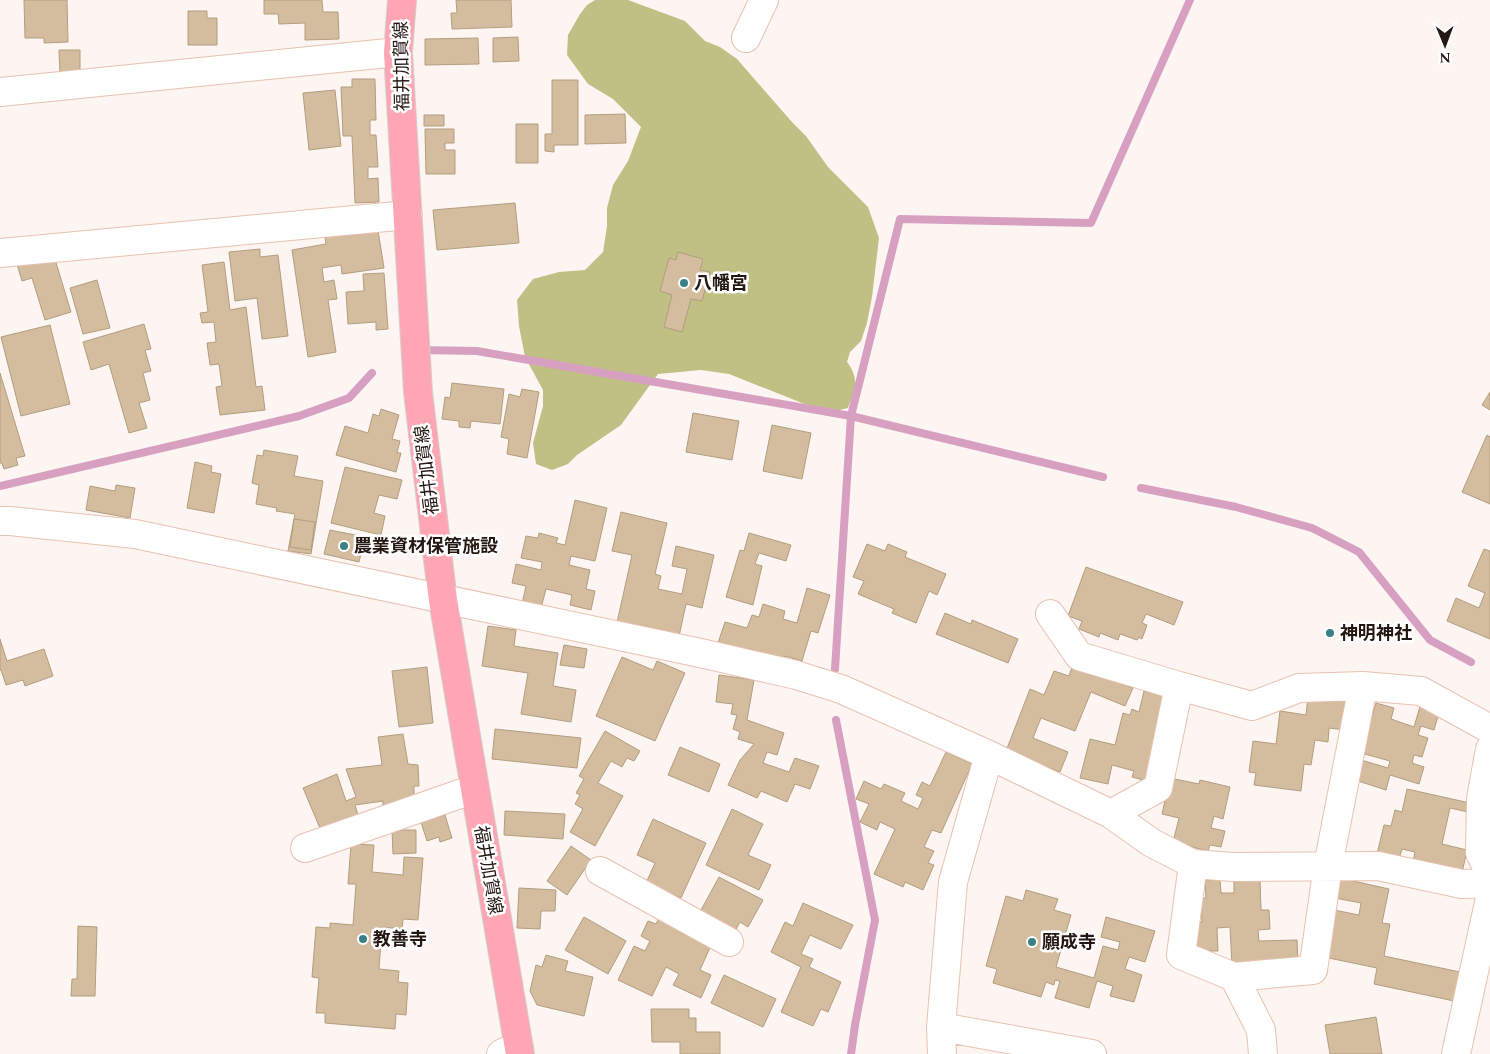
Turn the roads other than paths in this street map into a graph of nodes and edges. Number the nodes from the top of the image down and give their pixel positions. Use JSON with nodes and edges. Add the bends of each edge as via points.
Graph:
{"nodes":[{"id":1,"x":402,"y":0,"type":"edge"},
{"id":2,"x":764,"y":0,"type":"edge"},
{"id":3,"x":746,"y":38,"type":"dead end"},
{"id":4,"x":398,"y":52,"type":"junction"},
{"id":5,"x":0,"y":92,"type":"edge"},
{"id":6,"x":408,"y":215,"type":"junction"},
{"id":7,"x":0,"y":253,"type":"edge"},
{"id":8,"x":0,"y":522,"type":"edge"},
{"id":9,"x":443,"y":600,"type":"junction"},
{"id":10,"x":1050,"y":614,"type":"dead end"},
{"id":11,"x":1179,"y":686,"type":"junction"},
{"id":12,"x":1364,"y":686,"type":"junction"},
{"id":13,"x":1490,"y":729,"type":"edge"},
{"id":14,"x":1490,"y":749,"type":"edge"},
{"id":15,"x":989,"y":754,"type":"junction"},
{"id":16,"x":474,"y":789,"type":"junction"},
{"id":17,"x":1111,"y":814,"type":"junction"},
{"id":18,"x":305,"y":848,"type":"dead end"},
{"id":19,"x":1193,"y":864,"type":"junction"},
{"id":20,"x":1328,"y":866,"type":"junction"},
{"id":21,"x":600,"y":871,"type":"dead end"},
{"id":22,"x":1490,"y":873,"type":"edge"},
{"id":23,"x":1490,"y":883,"type":"edge"},
{"id":24,"x":1490,"y":898,"type":"edge"},
{"id":25,"x":729,"y":942,"type":"dead end"},
{"id":26,"x":1234,"y":977,"type":"junction"},
{"id":27,"x":941,"y":1027,"type":"junction"},
{"id":28,"x":513,"y":1051,"type":"edge"},
{"id":29,"x":942,"y":1054,"type":"edge"},
{"id":30,"x":1092,"y":1054,"type":"edge"},
{"id":31,"x":1264,"y":1054,"type":"edge"},
{"id":32,"x":1456,"y":1054,"type":"edge"}],
"edges":[{"from":1,"to":4,"type":"main road","name":"福井加賀線"},
{"from":2,"to":3,"type":"street"},
{"from":4,"to":5,"type":"street"},
{"from":4,"to":6,"type":"main road","name":"福井加賀線"},
{"from":6,"to":7,"type":"street"},
{"from":6,"to":9,"type":"main road","name":"福井加賀線","via":[[418,392]]},
{"from":8,"to":9,"type":"street","via":[[134,534]]},
{"from":9,"to":15,"type":"street","via":[[796,676],[842,690]]},
{"from":9,"to":16,"type":"main road","name":"福井加賀線"},
{"from":10,"to":11,"type":"street","via":[[1079,656]]},
{"from":11,"to":12,"type":"street","via":[[1252,706],[1299,688]]},
{"from":11,"to":17,"type":"street","via":[[1158,788]]},
{"from":12,"to":13,"type":"street","via":[[1421,690]]},
{"from":12,"to":20,"type":"street"},
{"from":14,"to":22,"type":"street","via":[[1481,799],[1480,853]]},
{"from":15,"to":17,"type":"street"},
{"from":15,"to":27,"type":"street","via":[[953,882]]},
{"from":16,"to":18,"type":"street"},
{"from":16,"to":28,"type":"main road","name":"福井加賀線"},
{"from":17,"to":19,"type":"street","via":[[1152,843]]},
{"from":19,"to":20,"type":"street"},
{"from":19,"to":26,"type":"street","via":[[1181,956]]},
{"from":20,"to":23,"type":"street","via":[[1378,866],[1462,884]]},
{"from":20,"to":26,"type":"street","via":[[1313,970]]},
{"from":21,"to":25,"type":"street"},
{"from":24,"to":32,"type":"street"},
{"from":26,"to":31,"type":"street","via":[[1261,1030]]},
{"from":27,"to":29,"type":"street"},
{"from":27,"to":30,"type":"street"}]}
